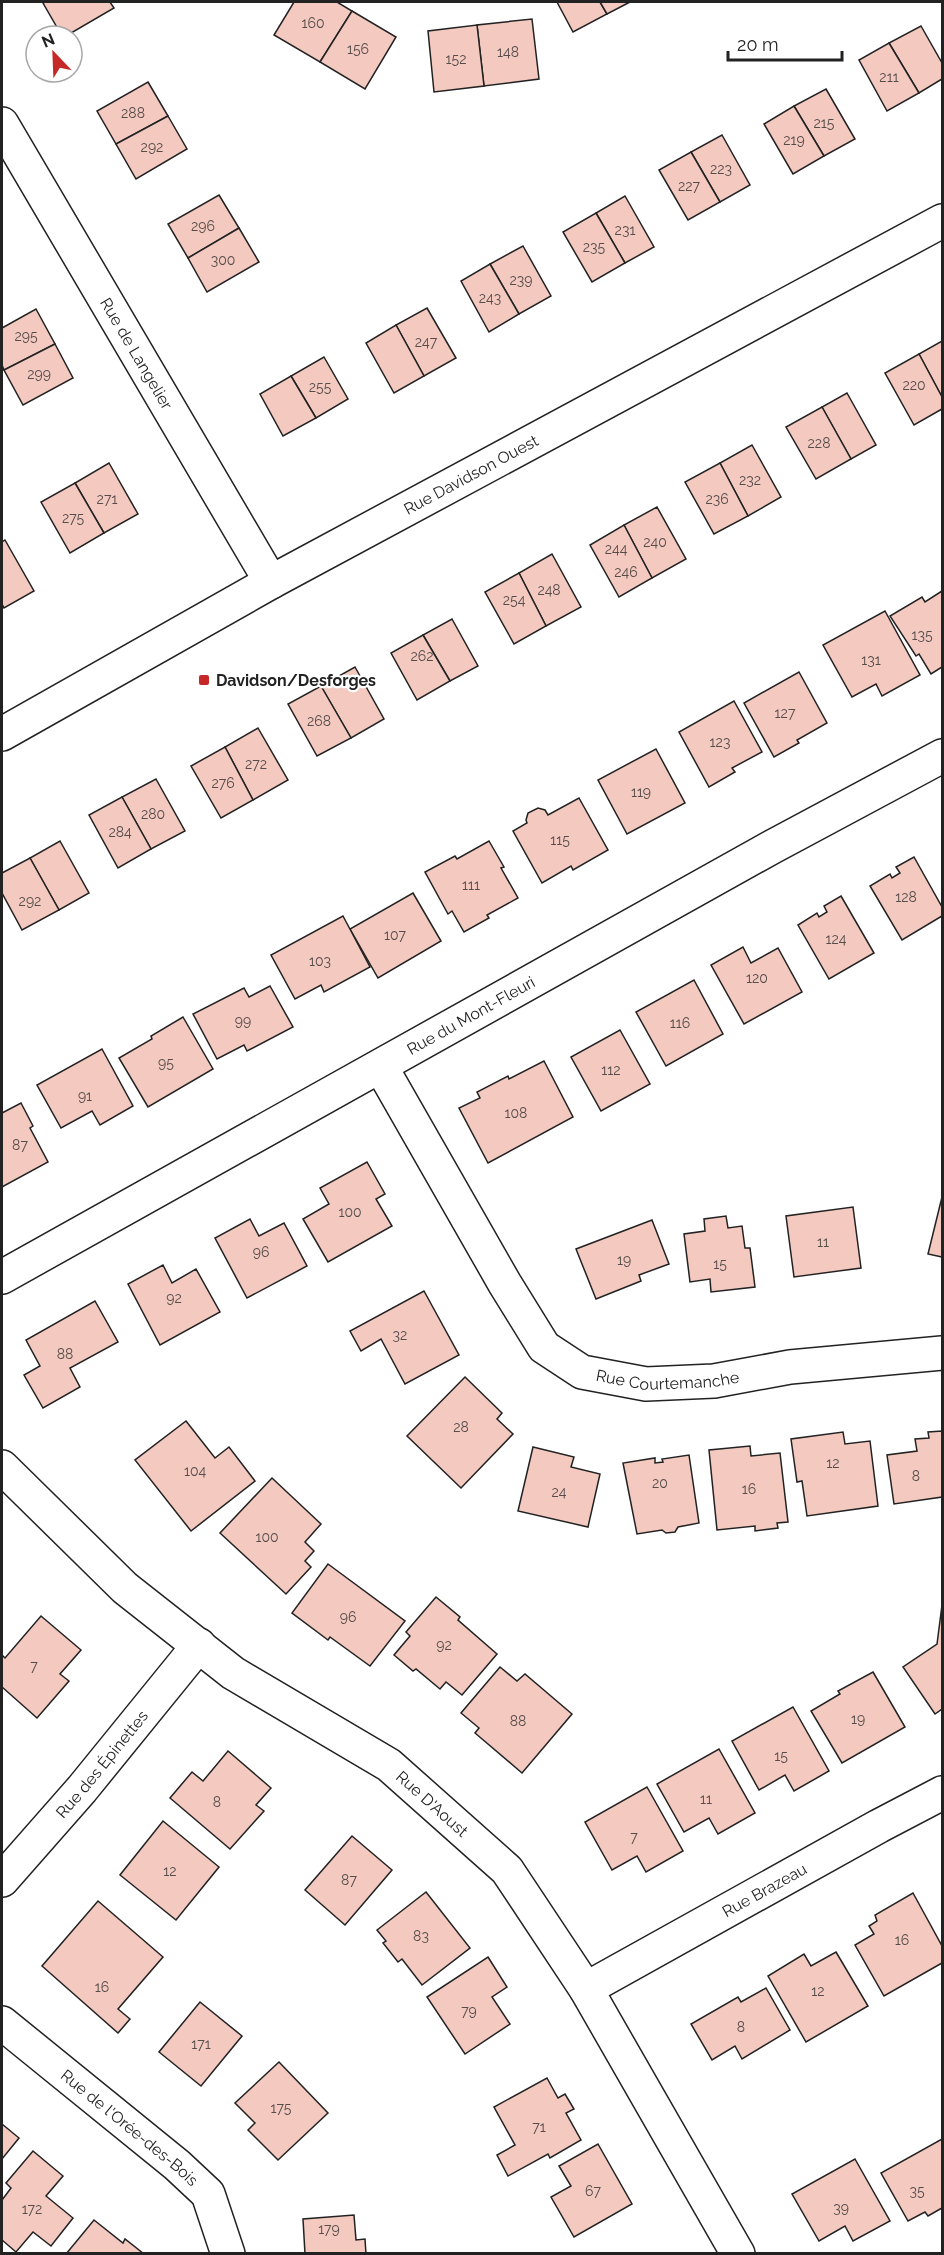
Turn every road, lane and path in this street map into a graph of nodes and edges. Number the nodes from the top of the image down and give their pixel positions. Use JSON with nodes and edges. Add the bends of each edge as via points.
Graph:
{"nodes":[{"id":1,"x":2,"y":124,"type":"edge"},
{"id":2,"x":942,"y":221,"type":"edge"},
{"id":3,"x":271,"y":582,"type":"junction"},
{"id":4,"x":2,"y":734,"type":"edge"},
{"id":5,"x":942,"y":756,"type":"edge"},
{"id":6,"x":381,"y":1067,"type":"junction"},
{"id":7,"x":2,"y":1277,"type":"edge"},
{"id":8,"x":942,"y":1353,"type":"edge"},
{"id":9,"x":2,"y":1467,"type":"edge"},
{"id":10,"x":199,"y":1645,"type":"junction"},
{"id":11,"x":942,"y":1793,"type":"edge"},
{"id":12,"x":2,"y":1880,"type":"edge"},
{"id":13,"x":586,"y":1989,"type":"junction"},
{"id":14,"x":2,"y":2023,"type":"edge"},
{"id":15,"x":228,"y":2253,"type":"edge"},
{"id":16,"x":738,"y":2253,"type":"edge"}],
"edges":[{"from":1,"to":3,"type":"street","name":"Rue de Langelier"},
{"from":2,"to":3,"type":"street","name":"Rue Davidson Ouest"},
{"from":3,"to":4,"type":"street","name":"Rue Davidson Ouest"},
{"from":5,"to":6,"type":"street","name":"Rue du Mont-Fleuri"},
{"from":6,"to":7,"type":"street","name":"Rue du Mont-Fleuri"},
{"from":6,"to":8,"type":"street","name":"Rue Courtemanche","via":[[544,1347],[582,1372],[646,1384],[714,1381],[790,1367]]},
{"from":9,"to":10,"type":"street","name":"Rue D'Aoust","via":[[125,1588]]},
{"from":10,"to":12,"type":"street","name":"Rue des Épinettes"},
{"from":10,"to":13,"type":"street","name":"Rue D'Aoust","via":[[233,1673],[389,1765],[507,1870]]},
{"from":11,"to":13,"type":"street","name":"Rue Brazeau"},
{"from":13,"to":16,"type":"street","name":"Rue D'Aoust"},
{"from":14,"to":15,"type":"street","name":"Rue de l'Orée-des-Bois","via":[[177,2164],[208,2194]]}]}
